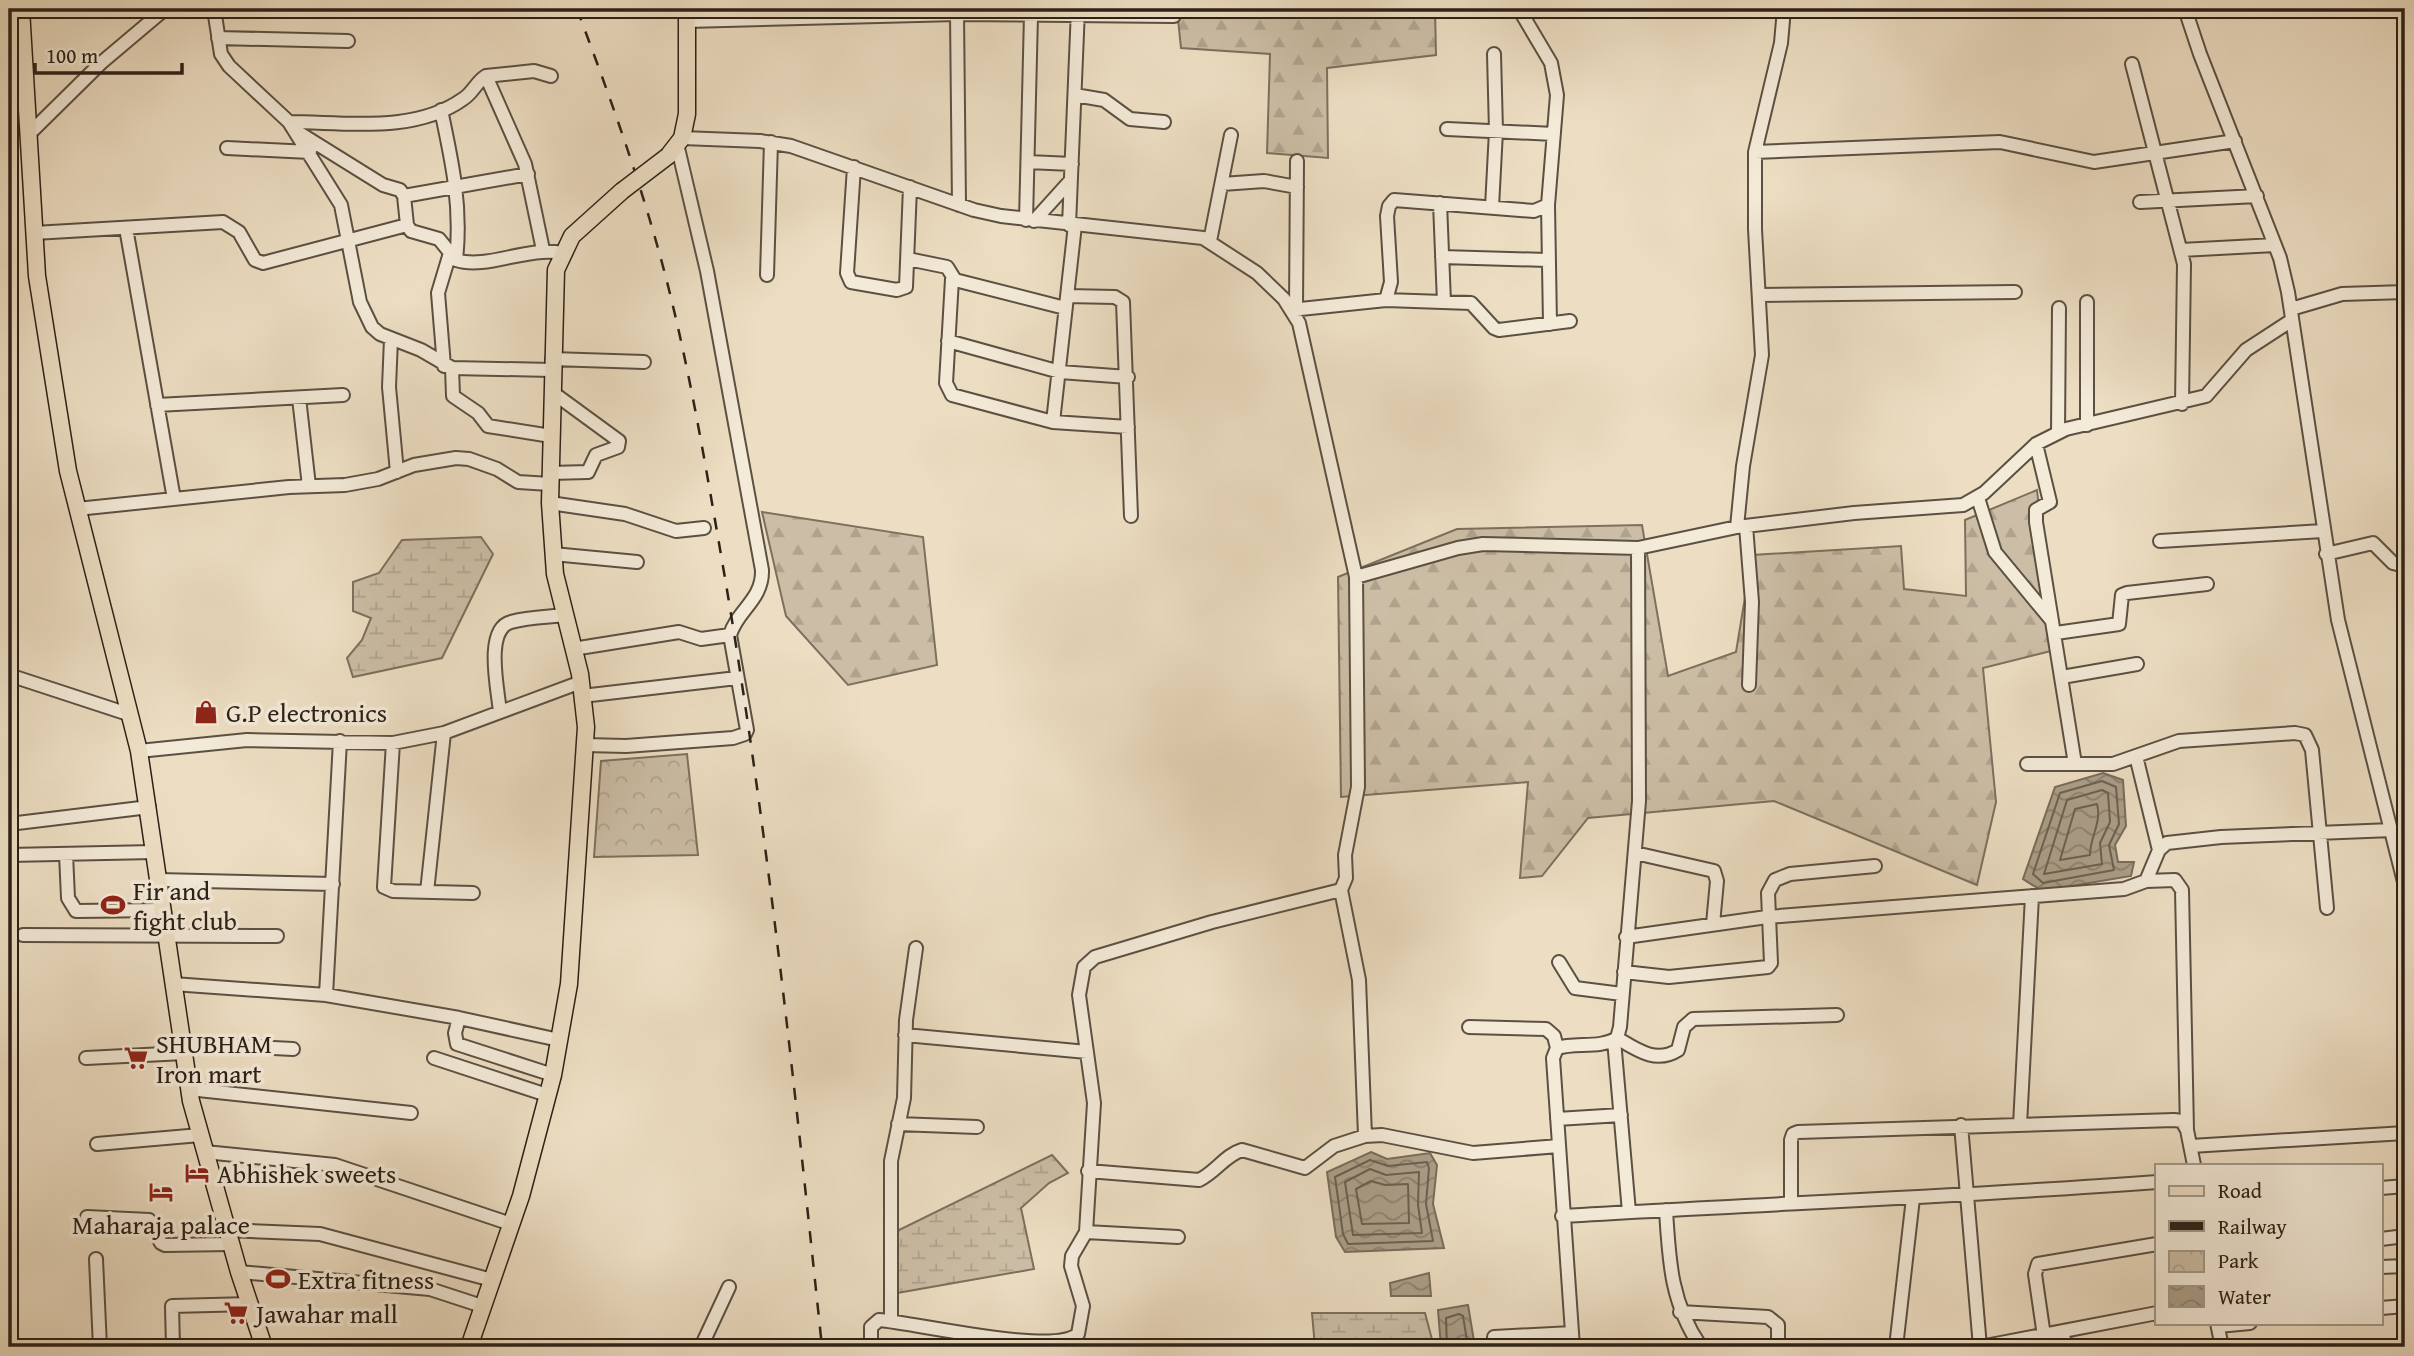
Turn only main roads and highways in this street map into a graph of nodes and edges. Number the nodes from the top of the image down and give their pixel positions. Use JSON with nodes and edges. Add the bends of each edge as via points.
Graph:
{"nodes":[{"id":1,"x":20,"y":9,"type":"edge"},
{"id":2,"x":687,"y":15,"type":"edge"},
{"id":3,"x":264,"y":1347,"type":"edge"},
{"id":4,"x":469,"y":1347,"type":"edge"}],
"edges":[{"from":1,"to":3,"type":"main road","via":[[37,276],[68,471],[139,751],[189,1089]]},
{"from":2,"to":4,"type":"main road","bridge":true,"via":[[687,114],[675,146],[572,236],[556,270],[550,503],[553,554],[582,689],[584,746],[569,984],[547,1095],[511,1224]]}]}
